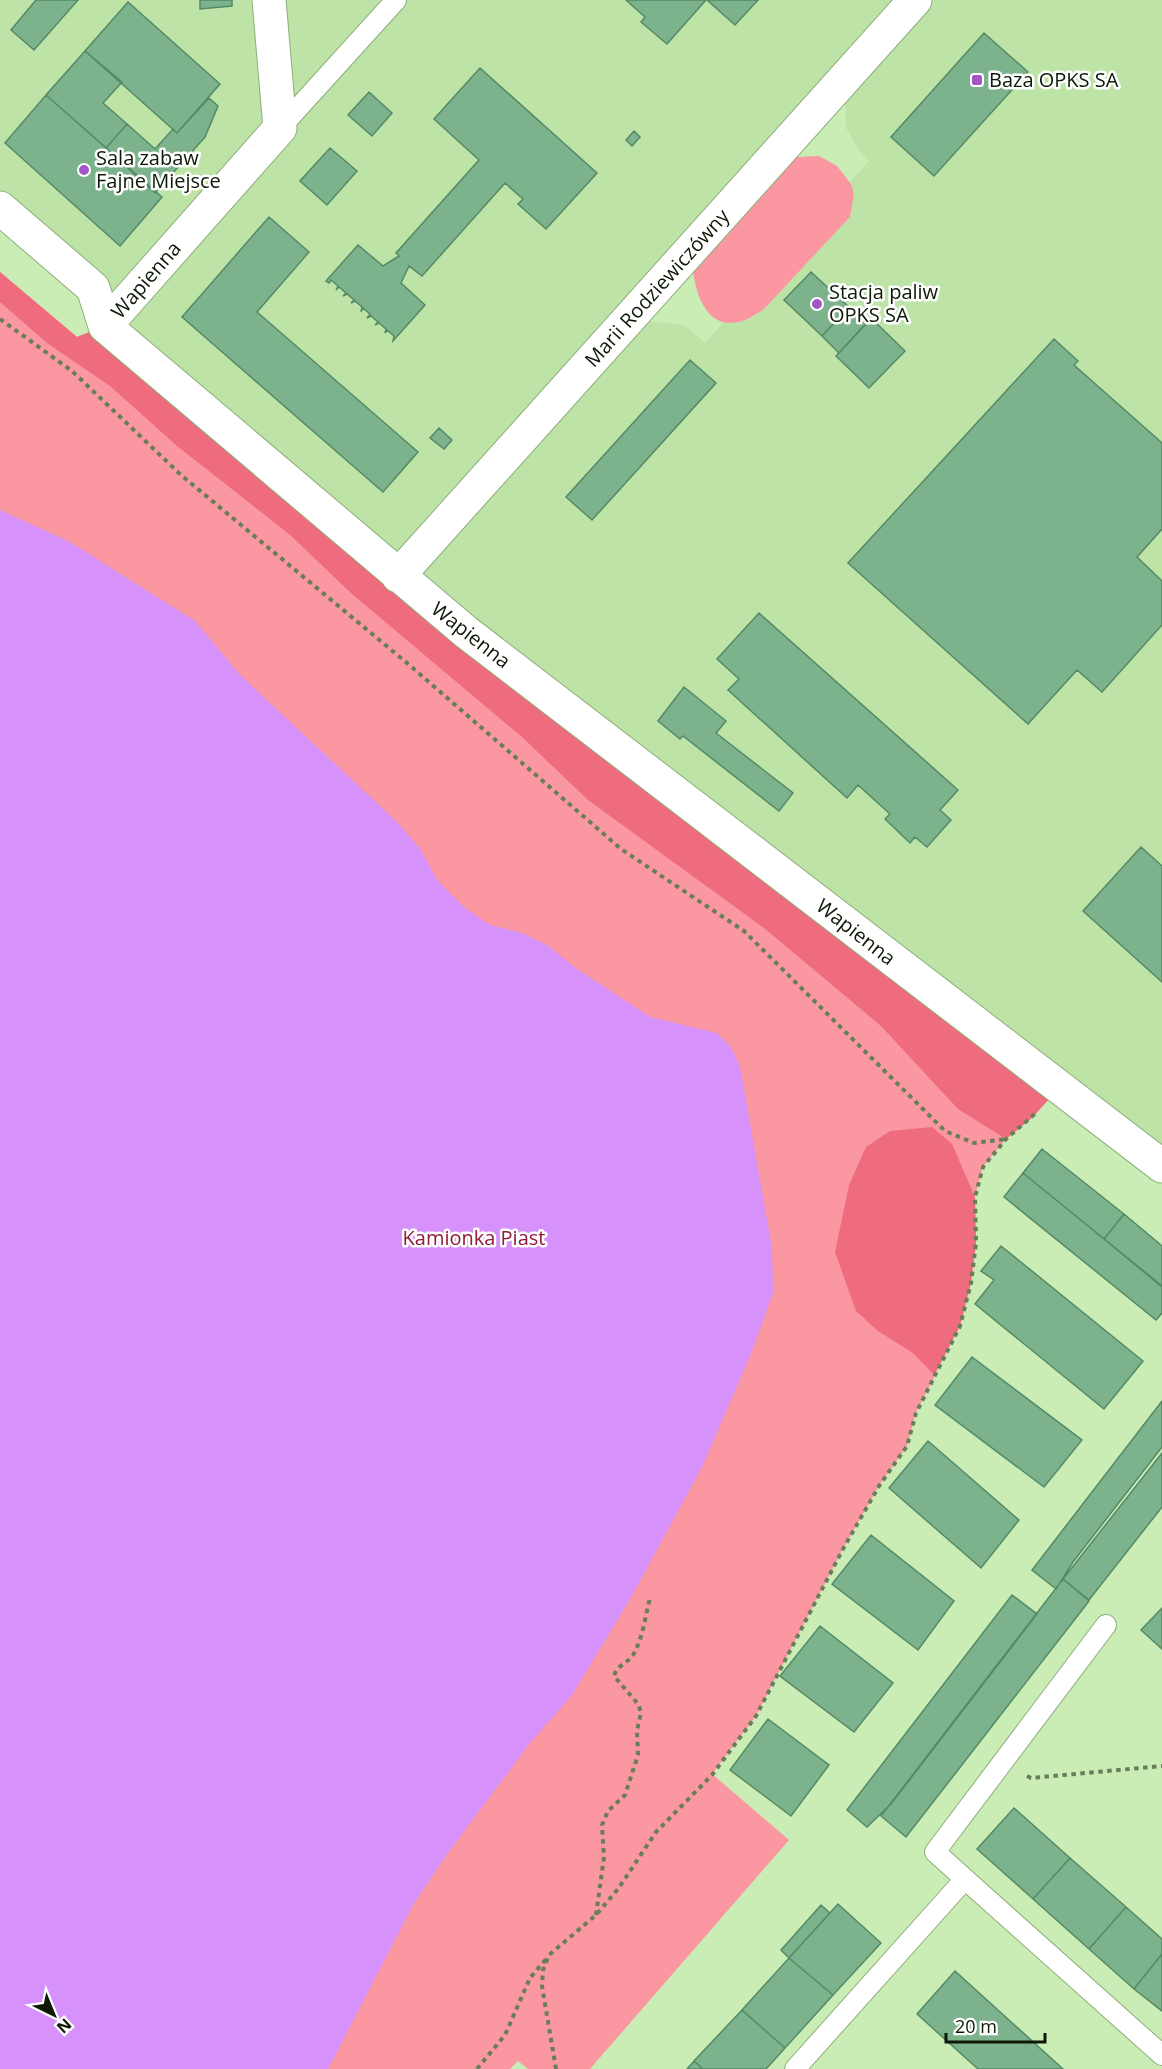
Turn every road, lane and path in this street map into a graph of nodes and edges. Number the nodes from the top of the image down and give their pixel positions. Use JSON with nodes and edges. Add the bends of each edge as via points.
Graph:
{"nodes":[{"id":1,"x":269,"y":0,"type":"edge"},
{"id":2,"x":396,"y":0,"type":"edge"},
{"id":3,"x":915,"y":0,"type":"edge"},
{"id":4,"x":280,"y":128,"type":"junction"},
{"id":5,"x":0,"y":208,"type":"edge"},
{"id":6,"x":0,"y":319,"type":"edge"},
{"id":7,"x":105,"y":326,"type":"junction"},
{"id":8,"x":398,"y":576,"type":"junction"},
{"id":9,"x":1059,"y":1088,"type":"junction"},
{"id":10,"x":1006,"y":1139,"type":"junction"},
{"id":11,"x":1162,"y":1166,"type":"edge"},
{"id":12,"x":650,"y":1598,"type":"dead end"},
{"id":13,"x":1106,"y":1625,"type":"dead end"},
{"id":14,"x":1003,"y":1762,"type":"junction"},
{"id":15,"x":1162,"y":1766,"type":"edge"},
{"id":16,"x":965,"y":1879,"type":"junction"},
{"id":17,"x":596,"y":1915,"type":"junction"},
{"id":18,"x":549,"y":1955,"type":"junction"},
{"id":19,"x":1162,"y":2055,"type":"edge"},
{"id":20,"x":477,"y":2069,"type":"edge"},
{"id":21,"x":556,"y":2069,"type":"edge"},
{"id":22,"x":795,"y":2069,"type":"edge"}],
"edges":[{"from":1,"to":4,"type":"street"},
{"from":2,"to":4,"type":"lane"},
{"from":3,"to":8,"type":"street","name":"Marii Rodziewiczówny"},
{"from":4,"to":7,"type":"street","name":"Wapienna"},
{"from":5,"to":7,"type":"street","via":[[93,288]]},
{"from":6,"to":10,"type":"path","via":[[72,371],[181,475],[621,849],[744,931],[945,1131],[974,1143]]},
{"from":7,"to":8,"type":"street","name":"Wapienna"},
{"from":8,"to":9,"type":"street","name":"Wapienna"},
{"from":9,"to":10,"type":"path"},
{"from":9,"to":11,"type":"street","name":"Wapienna"},
{"from":10,"to":17,"type":"path","via":[[982,1167],[975,1197],[976,1243],[971,1283],[960,1326],[916,1413],[908,1446],[879,1486],[843,1549],[756,1716],[712,1775],[656,1832]]},
{"from":12,"to":17,"type":"path","via":[[639,1643],[614,1676],[641,1712],[638,1755],[625,1795],[608,1811],[602,1825],[604,1857]]},
{"from":13,"to":14,"type":"lane"},
{"from":14,"to":15,"type":"path","via":[[1031,1778]]},
{"from":14,"to":16,"type":"lane","via":[[935,1852]]},
{"from":16,"to":19,"type":"lane"},
{"from":16,"to":22,"type":"lane"},
{"from":17,"to":18,"type":"path"},
{"from":18,"to":20,"type":"path","via":[[530,1978],[505,2035]]},
{"from":18,"to":21,"type":"path","via":[[542,1986]]}]}
